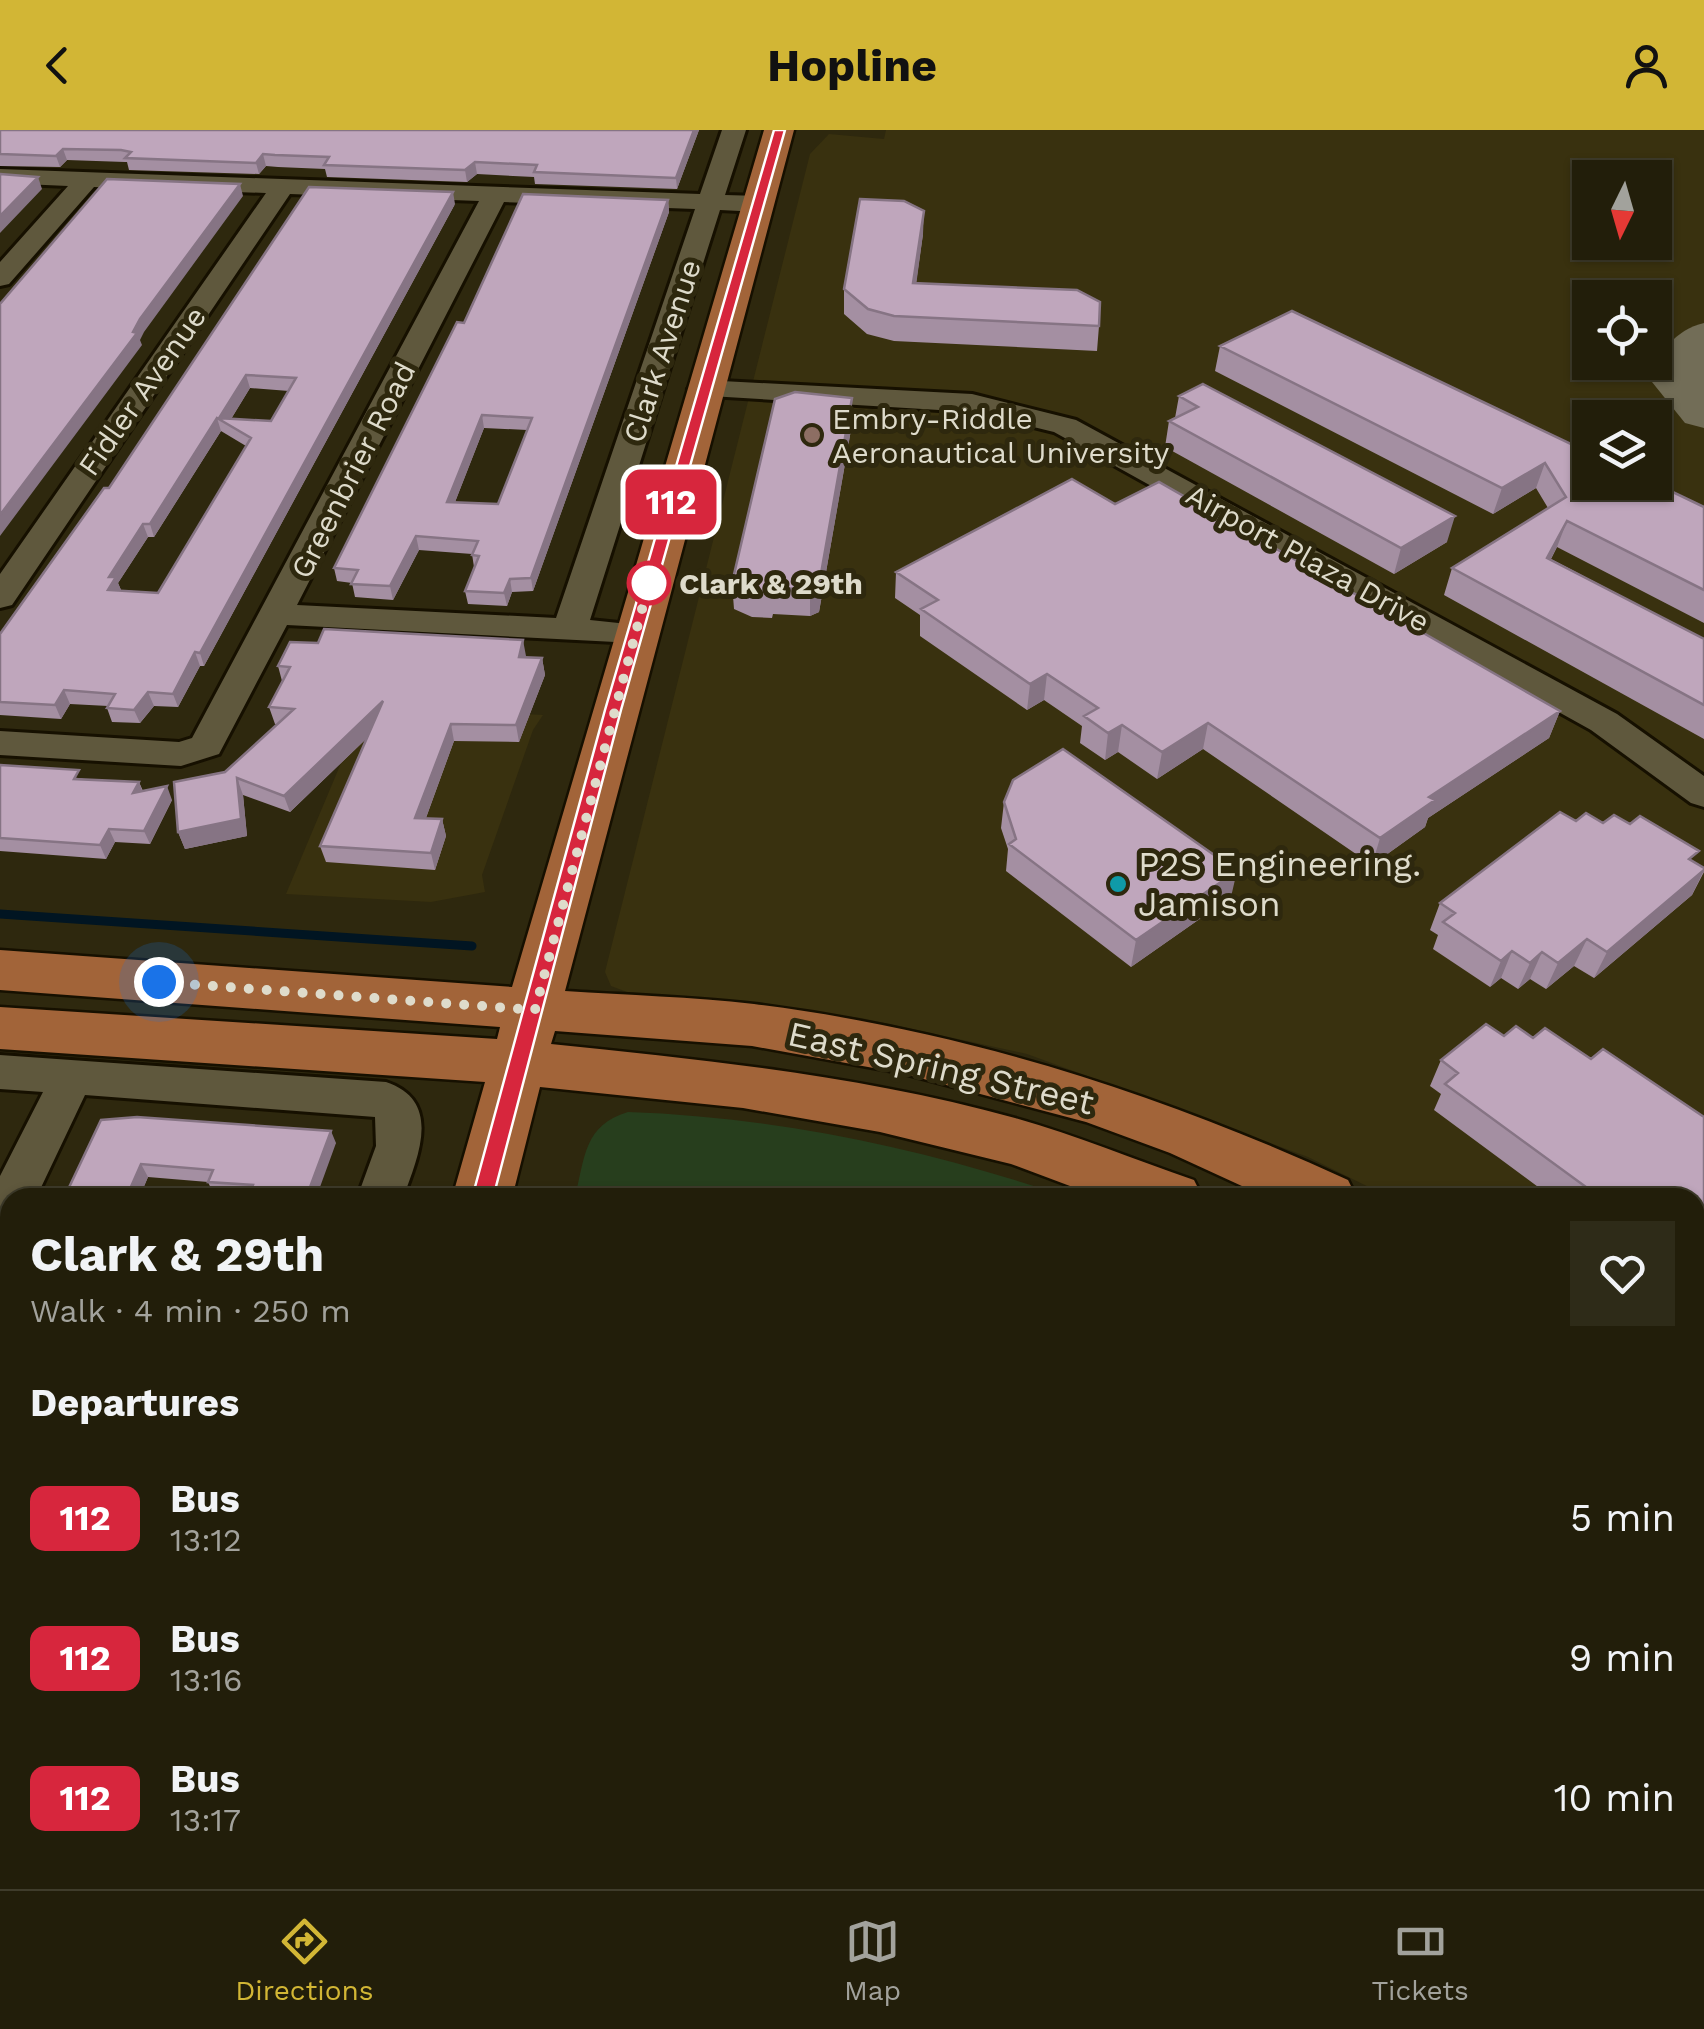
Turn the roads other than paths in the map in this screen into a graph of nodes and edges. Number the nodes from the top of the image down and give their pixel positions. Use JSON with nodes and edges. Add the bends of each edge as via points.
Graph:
{"nodes":[{"id":1,"x":734,"y":130,"type":"edge"},
{"id":2,"x":779,"y":130,"type":"edge"},
{"id":3,"x":0,"y":176,"type":"edge"},
{"id":4,"x":88,"y":178,"type":"junction"},
{"id":5,"x":284,"y":185,"type":"junction"},
{"id":6,"x":496,"y":193,"type":"junction"},
{"id":7,"x":711,"y":202,"type":"junction"},
{"id":8,"x":760,"y":204,"type":"junction"},
{"id":9,"x":0,"y":278,"type":"edge"},
{"id":10,"x":703,"y":389,"type":"junction"},
{"id":11,"x":0,"y":598,"type":"edge"},
{"id":12,"x":279,"y":614,"type":"junction"},
{"id":13,"x":570,"y":629,"type":"junction"},
{"id":14,"x":634,"y":633,"type":"junction"},
{"id":15,"x":0,"y":743,"type":"edge"},
{"id":16,"x":1704,"y":794,"type":"edge"},
{"id":17,"x":0,"y":970,"type":"edge"},
{"id":18,"x":532,"y":1020,"type":"junction"},
{"id":19,"x":0,"y":1028,"type":"edge"},
{"id":20,"x":0,"y":1072,"type":"edge"},
{"id":21,"x":72,"y":1078,"type":"junction"},
{"id":22,"x":17,"y":1188,"type":"edge"},
{"id":23,"x":383,"y":1188,"type":"edge"},
{"id":24,"x":485,"y":1188,"type":"edge"},
{"id":25,"x":1145,"y":1188,"type":"edge"},
{"id":26,"x":1304,"y":1188,"type":"edge"}],
"edges":[{"from":1,"to":7,"type":"street","name":"Clark Avenue"},
{"from":2,"to":8,"type":"main road","name":"Clark Avenue"},
{"from":3,"to":4,"type":"street"},
{"from":4,"to":5,"type":"street"},
{"from":4,"to":9,"type":"street"},
{"from":5,"to":6,"type":"street"},
{"from":5,"to":11,"type":"street","name":"Fidler Avenue"},
{"from":6,"to":7,"type":"street"},
{"from":6,"to":12,"type":"street","name":"Greenbrier Road"},
{"from":7,"to":8,"type":"street"},
{"from":7,"to":13,"type":"street","name":"Clark Avenue"},
{"from":8,"to":10,"type":"main road","name":"Clark Avenue"},
{"from":10,"to":14,"type":"main road","name":"Clark Avenue"},
{"from":10,"to":16,"type":"street","name":"Airport Plaza Drive","via":[[972,402],[1065,426],[1604,722]]},
{"from":12,"to":13,"type":"street"},
{"from":12,"to":15,"type":"street","name":"Greenbrier Road","via":[[206,746],[181,754]]},
{"from":13,"to":14,"type":"street"},
{"from":14,"to":18,"type":"main road","name":"Clark Avenue"},
{"from":17,"to":18,"type":"main road","name":"East Spring Street"},
{"from":18,"to":19,"type":"main road","name":"East Spring Street"},
{"from":18,"to":24,"type":"main road","name":"Clark Avenue"},
{"from":18,"to":25,"type":"main road","name":"East Spring Street","via":[[743,1086],[1016,1142]]},
{"from":18,"to":26,"type":"main road","name":"East Spring Street","via":[[752,1025],[886,1048],[1145,1118]]},
{"from":20,"to":21,"type":"street"},
{"from":21,"to":22,"type":"street"},
{"from":21,"to":23,"type":"street","via":[[386,1100],[400,1109],[404,1124]]}]}
